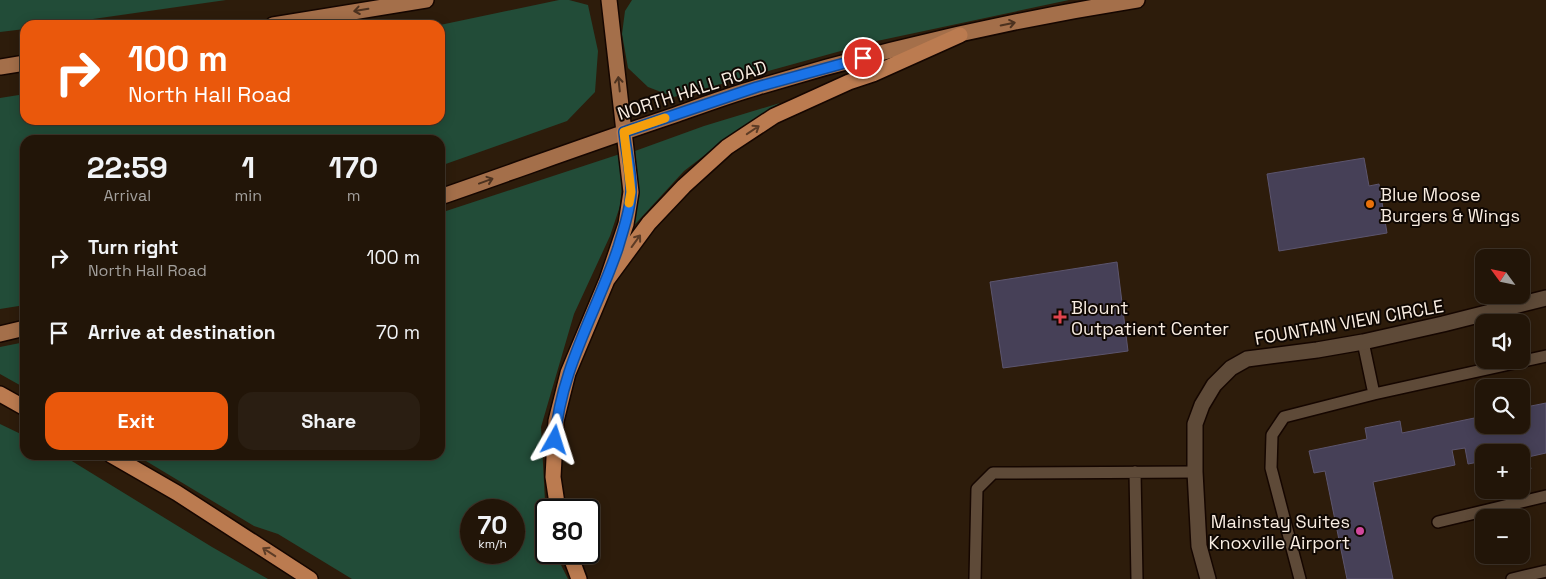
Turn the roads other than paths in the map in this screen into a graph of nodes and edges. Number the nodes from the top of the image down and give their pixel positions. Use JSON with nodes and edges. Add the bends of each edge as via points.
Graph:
{"nodes":[{"id":1,"x":426,"y":0,"type":"edge"},
{"id":2,"x":609,"y":0,"type":"edge"},
{"id":3,"x":1137,"y":0,"type":"edge"},
{"id":4,"x":304,"y":20,"type":"edge"},
{"id":5,"x":960,"y":35,"type":"junction"},
{"id":6,"x":20,"y":64,"type":"edge"},
{"id":7,"x":0,"y":67,"type":"edge"},
{"id":8,"x":624,"y":132,"type":"junction"},
{"id":9,"x":445,"y":196,"type":"edge"},
{"id":10,"x":607,"y":280,"type":"junction"},
{"id":11,"x":1546,"y":298,"type":"edge"},
{"id":12,"x":20,"y":329,"type":"edge"},
{"id":13,"x":0,"y":334,"type":"edge"},
{"id":14,"x":1363,"y":342,"type":"junction"},
{"id":15,"x":1546,"y":356,"type":"edge"},
{"id":16,"x":0,"y":394,"type":"edge"},
{"id":17,"x":1374,"y":394,"type":"junction"},
{"id":18,"x":20,"y":405,"type":"edge"},
{"id":19,"x":120,"y":460,"type":"edge"},
{"id":20,"x":1135,"y":472,"type":"junction"},
{"id":21,"x":1194,"y":472,"type":"junction"},
{"id":22,"x":1546,"y":496,"type":"edge"},
{"id":23,"x":556,"y":499,"type":"edge"},
{"id":24,"x":1438,"y":522,"type":"dead end"},
{"id":25,"x":573,"y":564,"type":"edge"},
{"id":26,"x":1546,"y":570,"type":"edge"},
{"id":27,"x":310,"y":579,"type":"edge"},
{"id":28,"x":579,"y":579,"type":"edge"},
{"id":29,"x":975,"y":579,"type":"edge"},
{"id":30,"x":1137,"y":579,"type":"edge"},
{"id":31,"x":1208,"y":579,"type":"edge"},
{"id":32,"x":1300,"y":579,"type":"edge"},
{"id":33,"x":1512,"y":579,"type":"edge"}],
"edges":[{"from":1,"to":4,"type":"main road","one_way":true},
{"from":8,"to":2,"type":"main road","one_way":true},
{"from":5,"to":3,"type":"main road","name":"NORTH HALL ROAD","one_way":true,"via":[[1077,9]]},
{"from":5,"to":8,"type":"main road","name":"NORTH HALL ROAD","via":[[757,87]]},
{"from":10,"to":5,"type":"highway","one_way":true,"via":[[649,223],[727,147],[774,116]]},
{"from":6,"to":7,"type":"main road"},
{"from":9,"to":8,"type":"main road","name":"NORTH HALL ROAD","one_way":true},
{"from":8,"to":10,"type":"highway","via":[[631,192],[626,224]]},
{"from":10,"to":23,"type":"highway","via":[[568,373],[556,421],[553,477]]},
{"from":11,"to":14,"type":"street","name":"FOUNTAIN VIEW CIRCLE"},
{"from":12,"to":13,"type":"main road"},
{"from":14,"to":17,"type":"lane"},
{"from":14,"to":21,"type":"street","name":"FOUNTAIN VIEW CIRCLE","via":[[1247,359],[1231,368],[1214,385],[1195,424]]},
{"from":15,"to":17,"type":"lane"},
{"from":16,"to":18,"type":"highway"},
{"from":17,"to":32,"type":"lane","via":[[1284,417],[1272,435],[1271,468]]},
{"from":27,"to":19,"type":"highway","one_way":true},
{"from":20,"to":21,"type":"lane"},
{"from":20,"to":29,"type":"lane","via":[[993,473],[977,489]]},
{"from":20,"to":30,"type":"lane"},
{"from":21,"to":31,"type":"street","name":"FOUNTAIN VIEW CIRCLE","via":[[1199,546]]},
{"from":22,"to":24,"type":"lane"},
{"from":25,"to":28,"type":"highway"},
{"from":26,"to":33,"type":"lane"}]}
